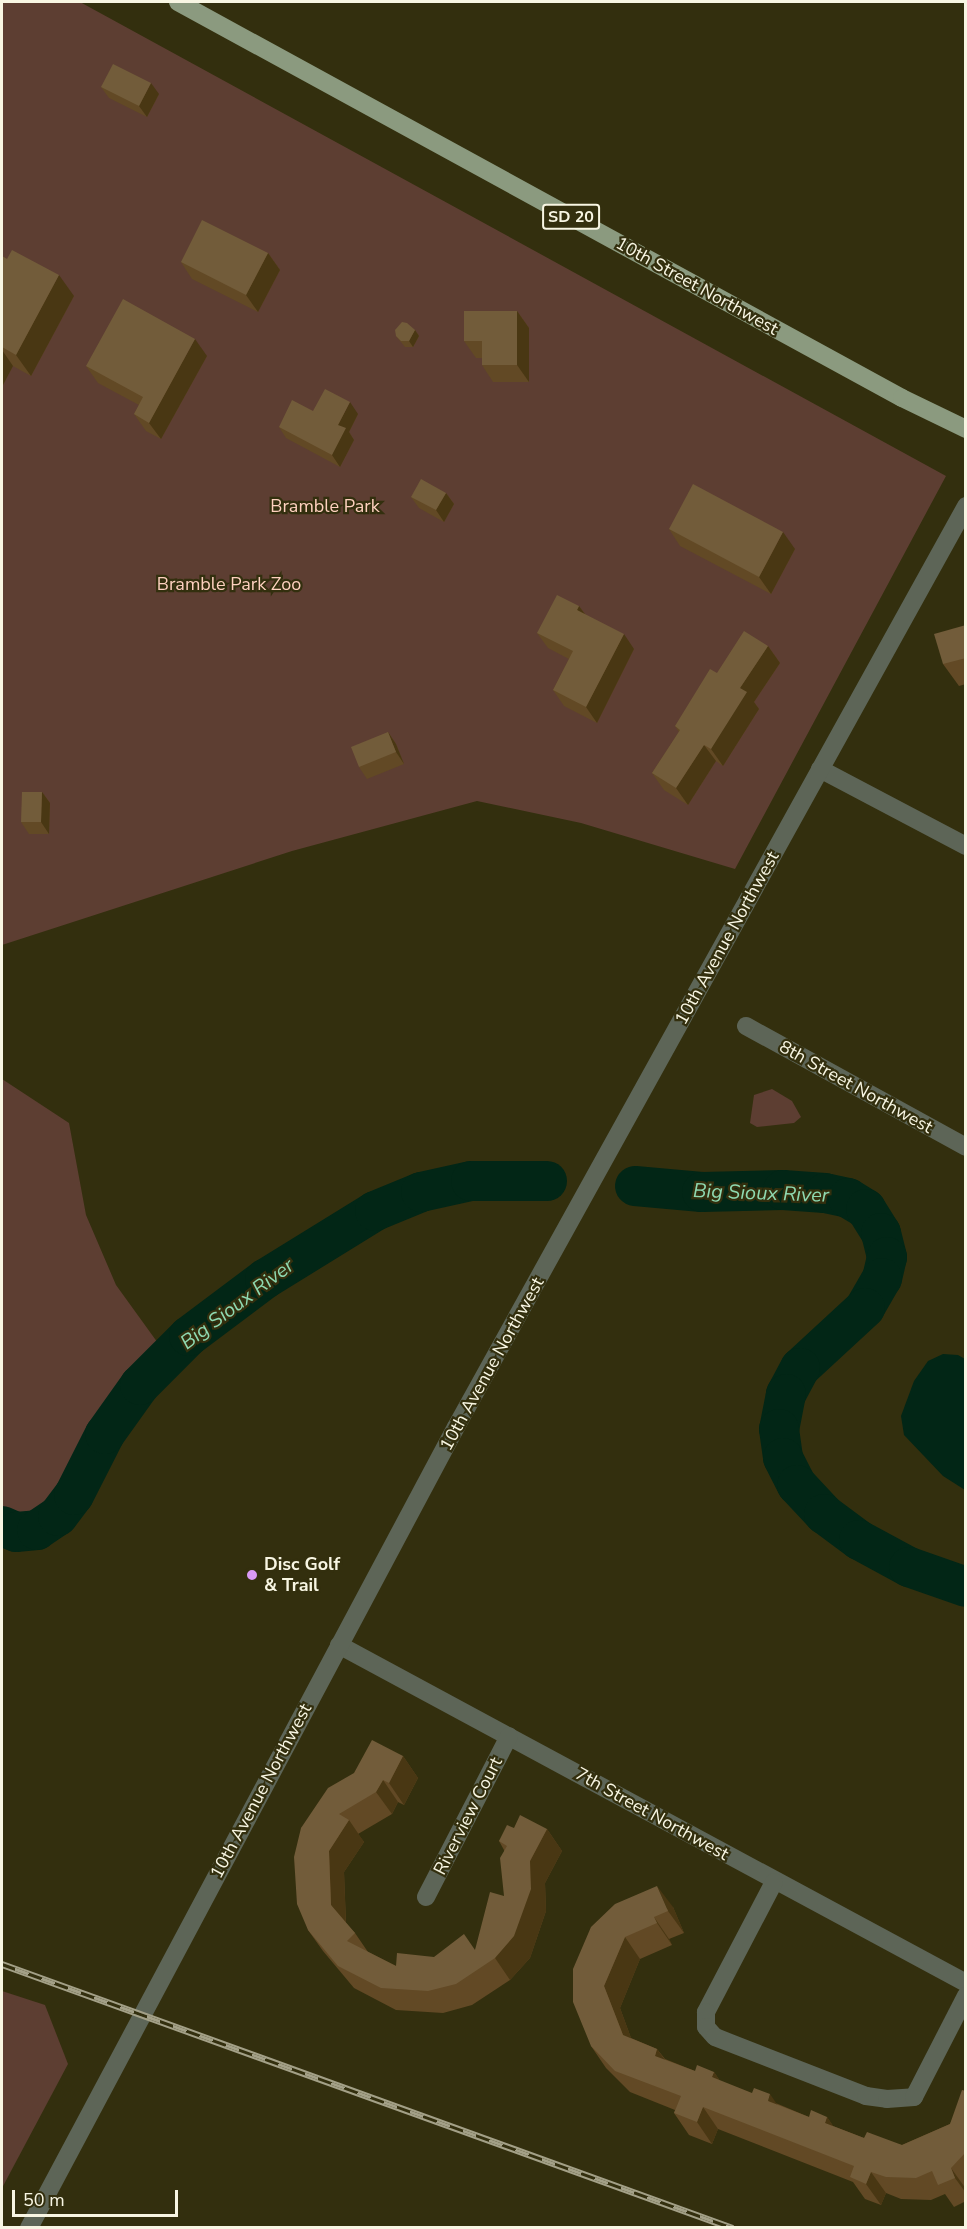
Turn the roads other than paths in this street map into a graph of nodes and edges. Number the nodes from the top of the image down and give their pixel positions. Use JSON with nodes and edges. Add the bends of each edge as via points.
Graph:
{"nodes":[{"id":1,"x":178,"y":2,"type":"edge"},
{"id":2,"x":966,"y":429,"type":"edge"},
{"id":3,"x":966,"y":506,"type":"edge"},
{"id":4,"x":820,"y":769,"type":"junction"},
{"id":5,"x":966,"y":846,"type":"edge"},
{"id":6,"x":746,"y":1026,"type":"dead end"},
{"id":7,"x":966,"y":1147,"type":"edge"},
{"id":8,"x":339,"y":1645,"type":"junction"},
{"id":9,"x":509,"y":1736,"type":"junction"},
{"id":10,"x":774,"y":1882,"type":"junction"},
{"id":11,"x":426,"y":1897,"type":"dead end"},
{"id":12,"x":966,"y":1983,"type":"edge"},
{"id":13,"x":966,"y":1996,"type":"edge"},
{"id":14,"x":29,"y":2228,"type":"edge"}],
"edges":[{"from":1,"to":2,"type":"main road","name":"10th Street Northwest","number":"SD 20","via":[[902,398]]},
{"from":3,"to":4,"type":"street","name":"10th Avenue Northwest"},
{"from":4,"to":5,"type":"street"},
{"from":4,"to":8,"type":"street","name":"10th Avenue Northwest"},
{"from":6,"to":7,"type":"street","name":"8th Street Northwest"},
{"from":8,"to":9,"type":"street","name":"7th Street Northwest"},
{"from":8,"to":14,"type":"street","name":"10th Avenue Northwest"},
{"from":9,"to":10,"type":"street","name":"7th Street Northwest"},
{"from":9,"to":11,"type":"street","name":"Riverview Court"},
{"from":10,"to":12,"type":"street","name":"7th Street Northwest"},
{"from":10,"to":13,"type":"street","via":[[706,2012],[706,2028],[715,2037],[866,2096],[914,2097]]}]}
